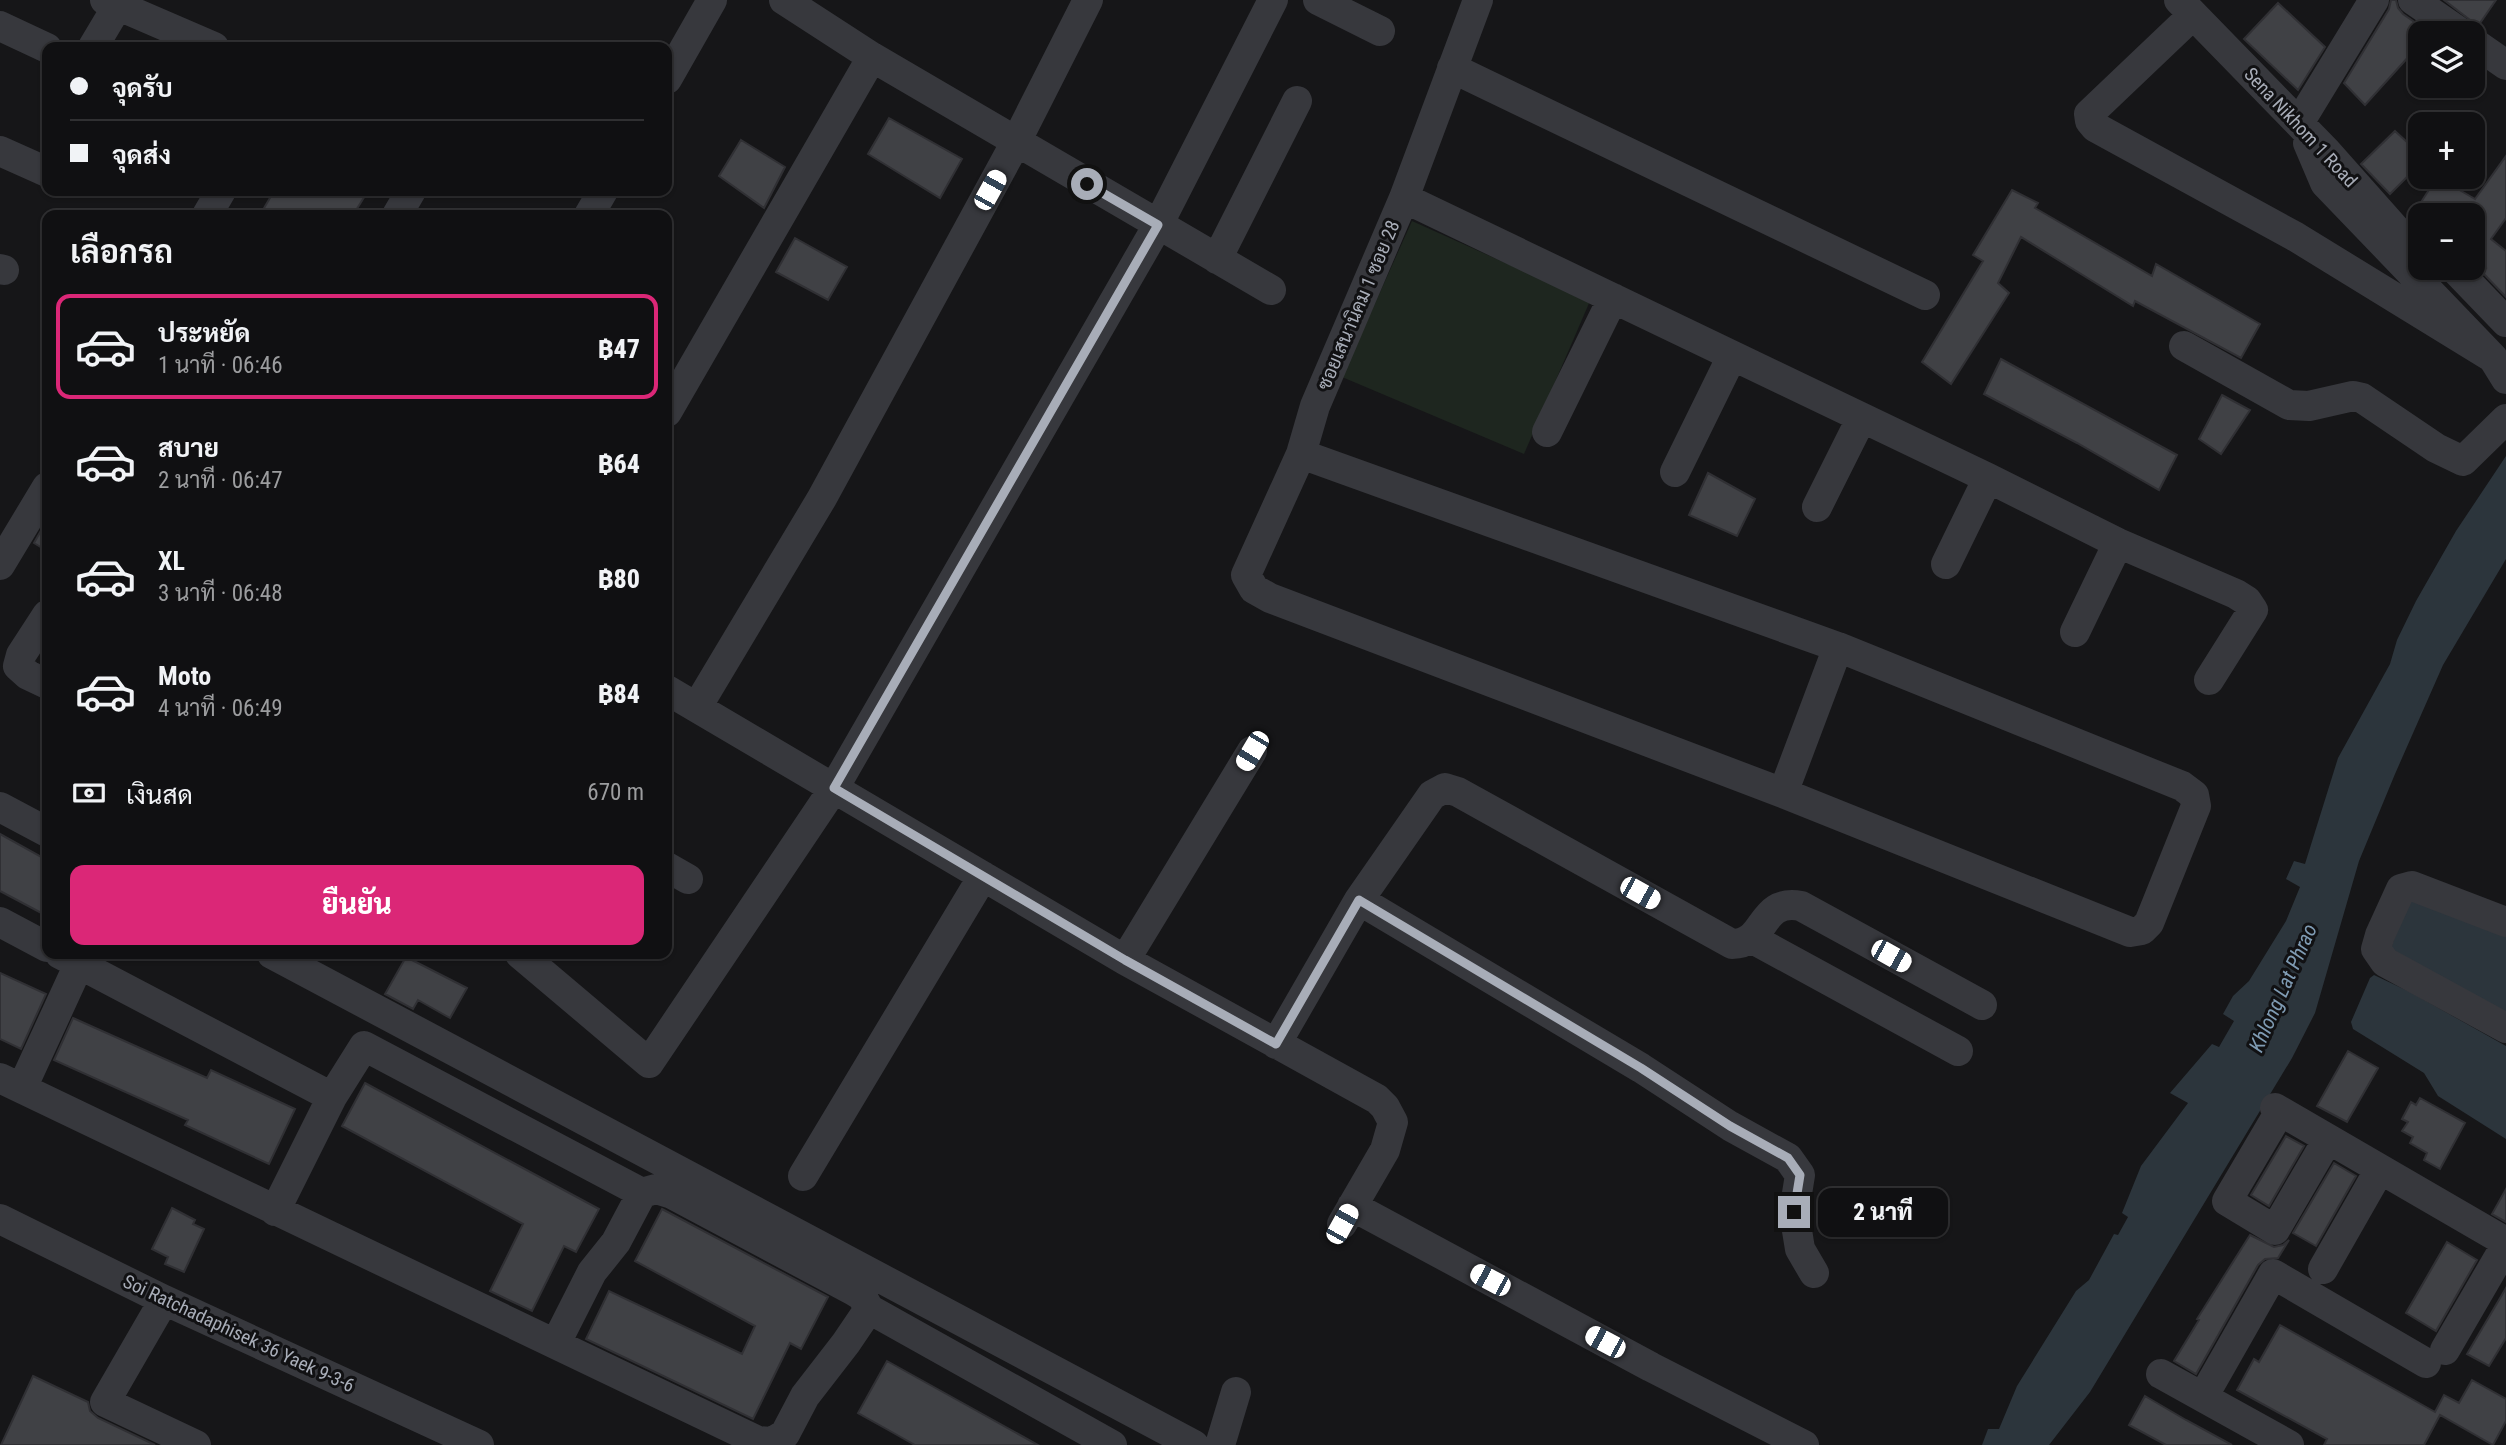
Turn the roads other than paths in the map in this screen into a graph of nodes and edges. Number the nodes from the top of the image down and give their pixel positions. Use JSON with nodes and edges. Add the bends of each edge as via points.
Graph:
{"nodes":[{"id":1,"x":712,"y":0,"type":"edge"},
{"id":2,"x":784,"y":0,"type":"edge"},
{"id":3,"x":1088,"y":0,"type":"edge"},
{"id":4,"x":1273,"y":0,"type":"edge"},
{"id":5,"x":1318,"y":0,"type":"edge"},
{"id":6,"x":1478,"y":0,"type":"edge"},
{"id":7,"x":2374,"y":0,"type":"edge"},
{"id":8,"x":2413,"y":0,"type":"edge"},
{"id":9,"x":115,"y":2,"type":"edge"},
{"id":10,"x":2186,"y":8,"type":"edge"},
{"id":11,"x":2443,"y":21,"type":"edge"},
{"id":12,"x":0,"y":26,"type":"edge"},
{"id":13,"x":1380,"y":30,"type":"dead end"},
{"id":14,"x":95,"y":42,"type":"edge"},
{"id":15,"x":203,"y":42,"type":"edge"},
{"id":16,"x":42,"y":46,"type":"edge"},
{"id":17,"x":2485,"y":50,"type":"edge"},
{"id":18,"x":872,"y":57,"type":"junction"},
{"id":19,"x":2506,"y":65,"type":"edge"},
{"id":20,"x":1452,"y":68,"type":"junction"},
{"id":21,"x":672,"y":70,"type":"edge"},
{"id":22,"x":1297,"y":101,"type":"dead end"},
{"id":23,"x":2299,"y":123,"type":"junction"},
{"id":24,"x":1016,"y":142,"type":"junction"},
{"id":25,"x":0,"y":151,"type":"edge"},
{"id":26,"x":42,"y":170,"type":"edge"},
{"id":27,"x":1404,"y":198,"type":"junction"},
{"id":28,"x":2408,"y":220,"type":"edge"},
{"id":29,"x":1158,"y":225,"type":"junction"},
{"id":30,"x":2408,"y":243,"type":"edge"},
{"id":31,"x":1217,"y":259,"type":"junction"},
{"id":32,"x":2439,"y":280,"type":"edge"},
{"id":33,"x":2466,"y":280,"type":"edge"},
{"id":34,"x":1271,"y":290,"type":"dead end"},
{"id":35,"x":1925,"y":295,"type":"dead end"},
{"id":36,"x":1614,"y":298,"type":"junction"},
{"id":37,"x":2506,"y":322,"type":"edge"},
{"id":38,"x":2184,"y":346,"type":"dead end"},
{"id":39,"x":1732,"y":356,"type":"junction"},
{"id":40,"x":2502,"y":364,"type":"edge"},
{"id":41,"x":672,"y":403,"type":"edge"},
{"id":42,"x":1861,"y":419,"type":"junction"},
{"id":43,"x":2506,"y":419,"type":"edge"},
{"id":44,"x":1547,"y":432,"type":"dead end"},
{"id":45,"x":1301,"y":454,"type":"junction"},
{"id":46,"x":1675,"y":472,"type":"dead end"},
{"id":47,"x":1988,"y":478,"type":"junction"},
{"id":48,"x":42,"y":495,"type":"edge"},
{"id":49,"x":1817,"y":507,"type":"dead end"},
{"id":50,"x":2118,"y":542,"type":"junction"},
{"id":51,"x":1,"y":560,"type":"edge"},
{"id":52,"x":1946,"y":564,"type":"dead end"},
{"id":53,"x":42,"y":623,"type":"edge"},
{"id":54,"x":2074,"y":632,"type":"dead end"},
{"id":55,"x":1838,"y":647,"type":"junction"},
{"id":56,"x":2209,"y":680,"type":"dead end"},
{"id":57,"x":42,"y":682,"type":"edge"},
{"id":58,"x":672,"y":693,"type":"edge"},
{"id":59,"x":697,"y":707,"type":"junction"},
{"id":60,"x":1252,"y":751,"type":"dead end"},
{"id":61,"x":834,"y":788,"type":"junction"},
{"id":62,"x":1783,"y":793,"type":"junction"},
{"id":63,"x":0,"y":807,"type":"edge"},
{"id":64,"x":42,"y":829,"type":"edge"},
{"id":65,"x":983,"y":876,"type":"junction"},
{"id":66,"x":1359,"y":900,"type":"junction"},
{"id":67,"x":0,"y":922,"type":"edge"},
{"id":68,"x":2506,"y":922,"type":"edge"},
{"id":69,"x":1751,"y":938,"type":"junction"},
{"id":70,"x":42,"y":944,"type":"edge"},
{"id":71,"x":70,"y":959,"type":"edge"},
{"id":72,"x":281,"y":959,"type":"edge"},
{"id":73,"x":526,"y":959,"type":"edge"},
{"id":74,"x":1125,"y":960,"type":"junction"},
{"id":75,"x":1982,"y":1005,"type":"dead end"},
{"id":76,"x":2506,"y":1028,"type":"edge"},
{"id":77,"x":1276,"y":1044,"type":"junction"},
{"id":78,"x":1958,"y":1051,"type":"dead end"},
{"id":79,"x":11,"y":1083,"type":"edge"},
{"id":80,"x":331,"y":1097,"type":"junction"},
{"id":81,"x":2328,"y":1139,"type":"junction"},
{"id":82,"x":2380,"y":1169,"type":"junction"},
{"id":83,"x":803,"y":1176,"type":"dead end"},
{"id":84,"x":642,"y":1193,"type":"junction"},
{"id":85,"x":275,"y":1211,"type":"junction"},
{"id":86,"x":0,"y":1219,"type":"edge"},
{"id":87,"x":2506,"y":1244,"type":"edge"},
{"id":88,"x":2323,"y":1269,"type":"dead end"},
{"id":89,"x":1814,"y":1273,"type":"dead end"},
{"id":90,"x":164,"y":1300,"type":"junction"},
{"id":91,"x":869,"y":1309,"type":"junction"},
{"id":92,"x":556,"y":1343,"type":"junction"},
{"id":93,"x":2161,"y":1374,"type":"dead end"},
{"id":94,"x":1236,"y":1392,"type":"dead end"},
{"id":95,"x":2203,"y":1397,"type":"junction"},
{"id":96,"x":1104,"y":1443,"type":"edge"},
{"id":97,"x":196,"y":1445,"type":"edge"},
{"id":98,"x":480,"y":1445,"type":"edge"},
{"id":99,"x":1194,"y":1445,"type":"edge"},
{"id":100,"x":1220,"y":1445,"type":"edge"},
{"id":101,"x":1804,"y":1445,"type":"edge"},
{"id":102,"x":2289,"y":1445,"type":"edge"}],
"edges":[{"from":1,"to":21,"type":"street"},
{"from":2,"to":18,"type":"street"},
{"from":3,"to":24,"type":"street"},
{"from":4,"to":29,"type":"street"},
{"from":5,"to":13,"type":"street"},
{"from":6,"to":20,"type":"street","name":"ซอยเสนานิคม 1 ซอย 28"},
{"from":7,"to":23,"type":"street"},
{"from":8,"to":11,"type":"street"},
{"from":9,"to":14,"type":"street"},
{"from":9,"to":15,"type":"street"},
{"from":10,"to":23,"type":"street","name":"Sena Nikhom 1 Road"},
{"from":10,"to":40,"type":"street","via":[[2089,114],[2095,127],[2296,237]]},
{"from":12,"to":16,"type":"street"},
{"from":17,"to":19,"type":"street"},
{"from":18,"to":24,"type":"street"},
{"from":18,"to":41,"type":"street"},
{"from":20,"to":27,"type":"street","name":"ซอยเสนานิคม 1 ซอย 28"},
{"from":20,"to":35,"type":"street"},
{"from":22,"to":31,"type":"street"},
{"from":23,"to":28,"type":"street","via":[[2352,162]]},
{"from":23,"to":30,"type":"street","name":"Sena Nikhom 1 Road"},
{"from":23,"to":40,"type":"street","via":[[2325,183]]},
{"from":24,"to":29,"type":"street"},
{"from":24,"to":59,"type":"street","via":[[822,498]]},
{"from":25,"to":26,"type":"street"},
{"from":27,"to":36,"type":"street"},
{"from":27,"to":45,"type":"street","name":"ซอยเสนานิคม 1 ซอย 28","via":[[1315,406]]},
{"from":29,"to":31,"type":"street"},
{"from":29,"to":61,"type":"street"},
{"from":31,"to":34,"type":"street"},
{"from":32,"to":40,"type":"street"},
{"from":33,"to":37,"type":"street"},
{"from":36,"to":39,"type":"street"},
{"from":36,"to":44,"type":"street"},
{"from":38,"to":43,"type":"street","via":[[2289,405],[2362,398],[2463,461]]},
{"from":39,"to":42,"type":"street"},
{"from":39,"to":46,"type":"street"},
{"from":42,"to":47,"type":"street"},
{"from":42,"to":49,"type":"street"},
{"from":45,"to":55,"type":"street"},
{"from":45,"to":62,"type":"street","name":"ซอยเสนานิคม 1 ซอย 28","via":[[1246,575],[1254,589]]},
{"from":47,"to":50,"type":"street"},
{"from":47,"to":52,"type":"street"},
{"from":48,"to":51,"type":"street"},
{"from":50,"to":54,"type":"street"},
{"from":50,"to":56,"type":"street","via":[[2248,601],[2253,610]]},
{"from":53,"to":57,"type":"street","via":[[19,666]]},
{"from":55,"to":62,"type":"street"},
{"from":55,"to":62,"type":"street","via":[[2182,786],[2194,795],[2196,806],[2149,923],[2130,932]]},
{"from":58,"to":59,"type":"street"},
{"from":59,"to":61,"type":"street"},
{"from":60,"to":74,"type":"street"},
{"from":61,"to":65,"type":"street"},
{"from":61,"to":73,"type":"street","via":[[649,1063]]},
{"from":63,"to":64,"type":"street"},
{"from":65,"to":74,"type":"street"},
{"from":65,"to":83,"type":"street"},
{"from":66,"to":69,"type":"street","via":[[1432,795],[1445,788],[1732,944]]},
{"from":66,"to":77,"type":"street"},
{"from":66,"to":89,"type":"street","via":[[1788,1158],[1800,1175],[1794,1212],[1800,1249]]},
{"from":67,"to":70,"type":"street"},
{"from":68,"to":76,"type":"street","via":[[2412,886],[2402,889],[2376,949],[2385,962]]},
{"from":69,"to":75,"type":"street","via":[[1774,909],[1787,903],[1801,906]]},
{"from":69,"to":78,"type":"street"},
{"from":71,"to":79,"type":"street"},
{"from":71,"to":80,"type":"street"},
{"from":72,"to":99,"type":"street"},
{"from":74,"to":77,"type":"street"},
{"from":77,"to":101,"type":"street","via":[[1377,1099],[1393,1122],[1385,1150],[1347,1215]]},
{"from":79,"to":85,"type":"street"},
{"from":80,"to":84,"type":"street","via":[[364,1046]]},
{"from":80,"to":85,"type":"street"},
{"from":81,"to":81,"type":"street","via":[[2278,1109],[2227,1201],[2276,1230]]},
{"from":81,"to":82,"type":"street"},
{"from":82,"to":87,"type":"street"},
{"from":82,"to":88,"type":"street"},
{"from":84,"to":91,"type":"street","via":[[656,1189],[672,1194],[854,1291]]},
{"from":84,"to":92,"type":"street","via":[[616,1242],[592,1272]]},
{"from":85,"to":92,"type":"street"},
{"from":86,"to":90,"type":"street","name":"Soi Ratchadaphisek 36 Yaek 9-3-6"},
{"from":87,"to":95,"type":"street","via":[[2435,1357],[2273,1274]]},
{"from":90,"to":97,"type":"street","via":[[106,1402]]},
{"from":90,"to":98,"type":"street","name":"Soi Ratchadaphisek 36 Yaek 9-3-6"},
{"from":91,"to":92,"type":"street","via":[[804,1396],[785,1434],[772,1442],[758,1441]]},
{"from":91,"to":96,"type":"street"},
{"from":93,"to":95,"type":"street"},
{"from":94,"to":100,"type":"street"},
{"from":95,"to":102,"type":"street"}]}
